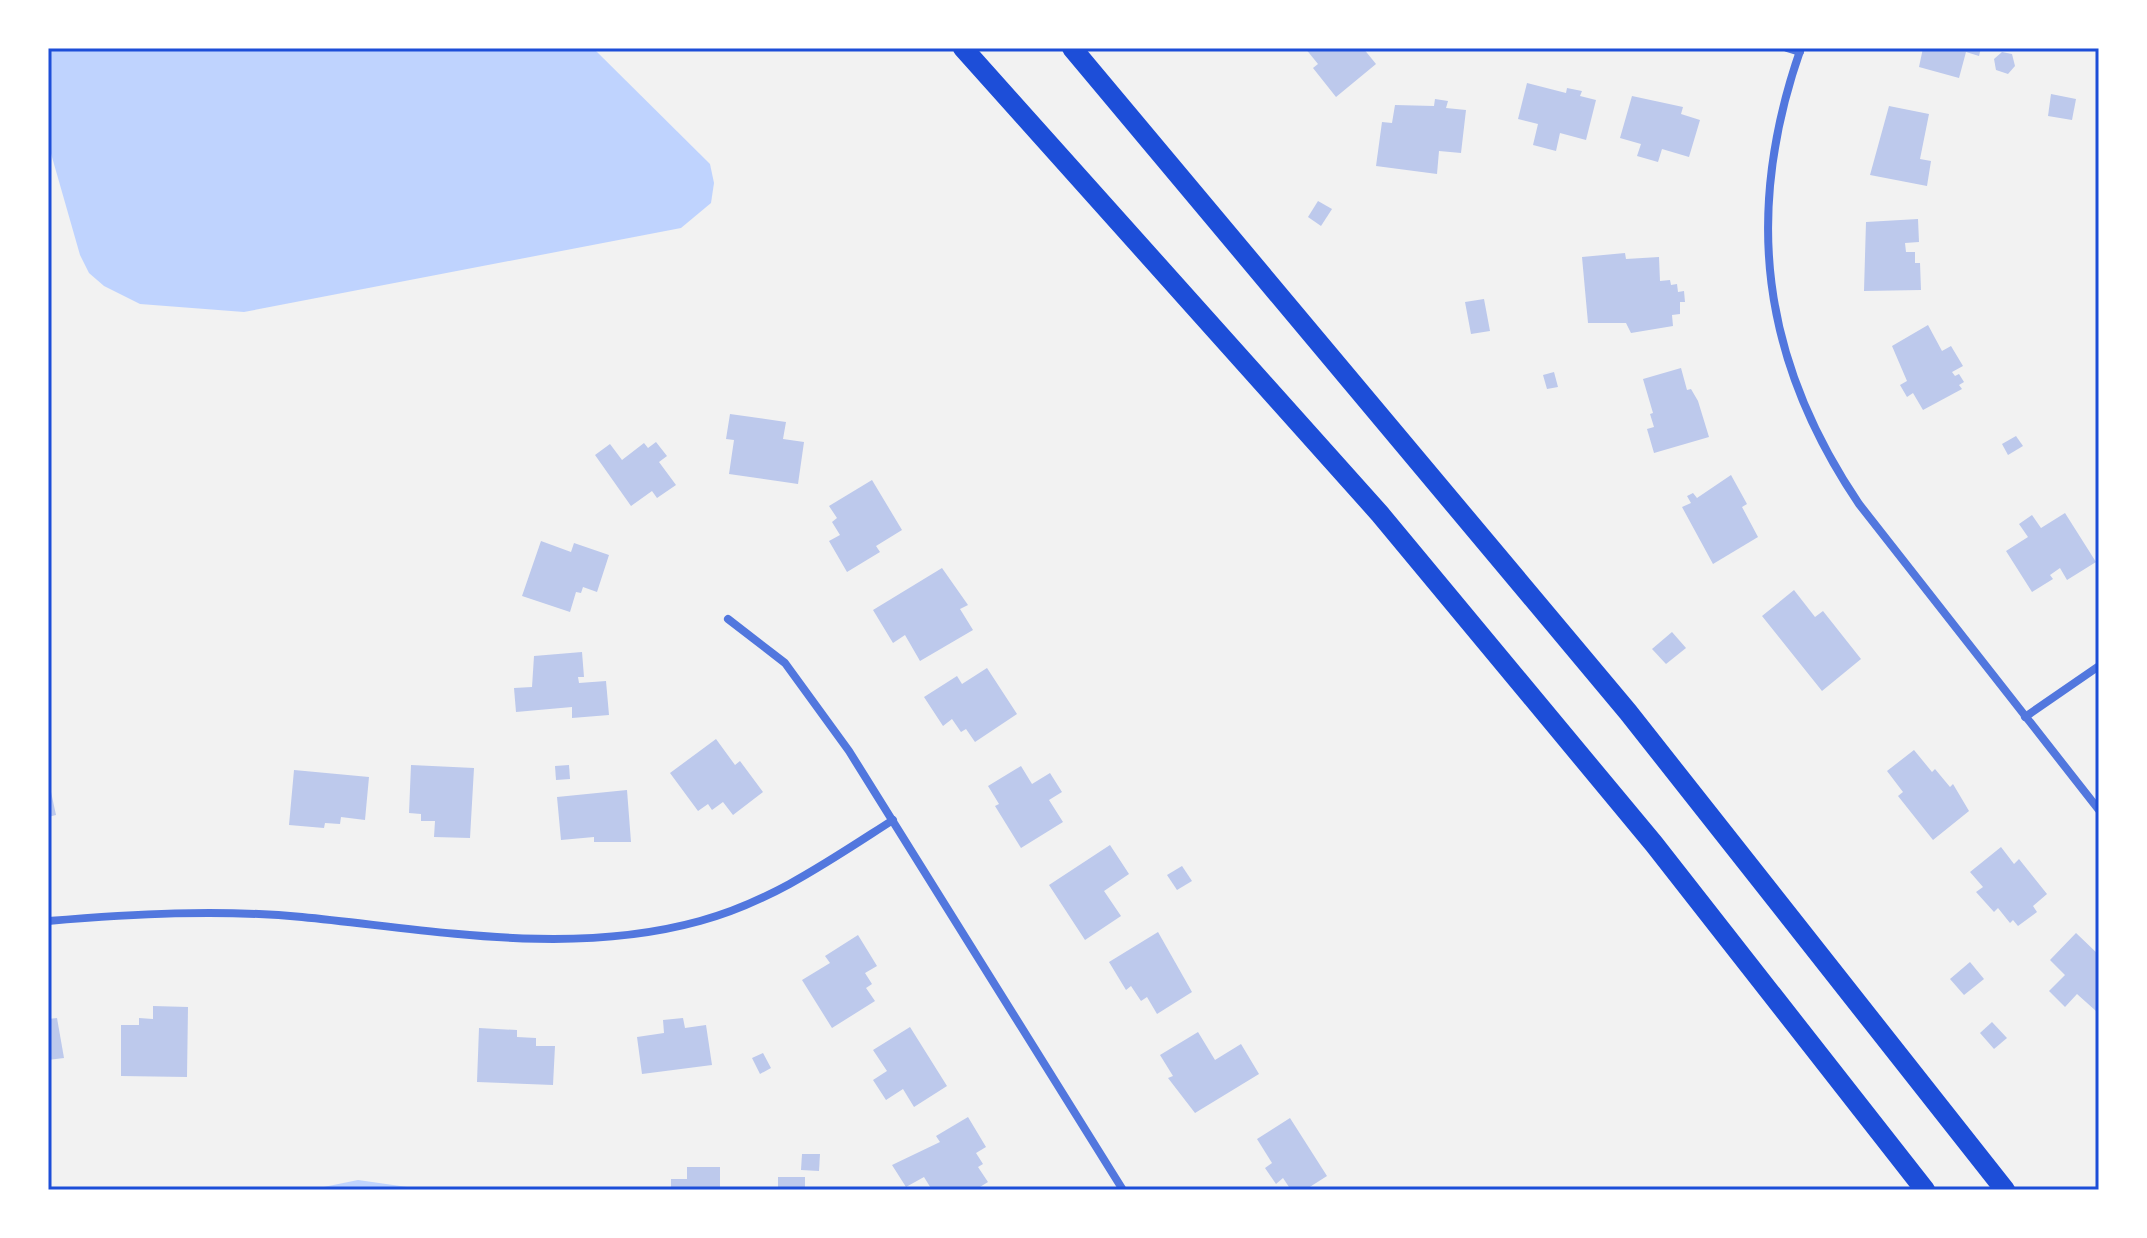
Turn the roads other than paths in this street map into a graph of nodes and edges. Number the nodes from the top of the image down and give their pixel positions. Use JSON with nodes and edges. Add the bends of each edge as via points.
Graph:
{"nodes":[{"id":1,"x":963,"y":48,"type":"edge"},
{"id":2,"x":1072,"y":48,"type":"edge"},
{"id":3,"x":1787,"y":48,"type":"edge"},
{"id":4,"x":1800,"y":50,"type":"edge"},
{"id":5,"x":728,"y":619,"type":"dead end"},
{"id":6,"x":2099,"y":666,"type":"edge"},
{"id":7,"x":2025,"y":717,"type":"junction"},
{"id":8,"x":2099,"y":810,"type":"edge"},
{"id":9,"x":893,"y":820,"type":"junction"},
{"id":10,"x":48,"y":921,"type":"edge"},
{"id":11,"x":1123,"y":1190,"type":"edge"},
{"id":12,"x":1925,"y":1190,"type":"edge"},
{"id":13,"x":2005,"y":1190,"type":"edge"}],
"edges":[{"from":1,"to":12,"type":"main road","via":[[1380,514],[1654,844]]},
{"from":2,"to":13,"type":"main road","via":[[1628,712]]},
{"from":3,"to":4,"type":"street"},
{"from":4,"to":7,"type":"street","via":[[1783,101],[1768,177],[1770,277],[1798,395],[1832,464],[1859,504]]},
{"from":5,"to":9,"type":"street","via":[[785,663]]},
{"from":6,"to":7,"type":"street"},
{"from":7,"to":8,"type":"street"},
{"from":9,"to":10,"type":"street","via":[[758,900],[702,921],[650,932],[551,940],[230,913]]},
{"from":9,"to":11,"type":"street"}]}
